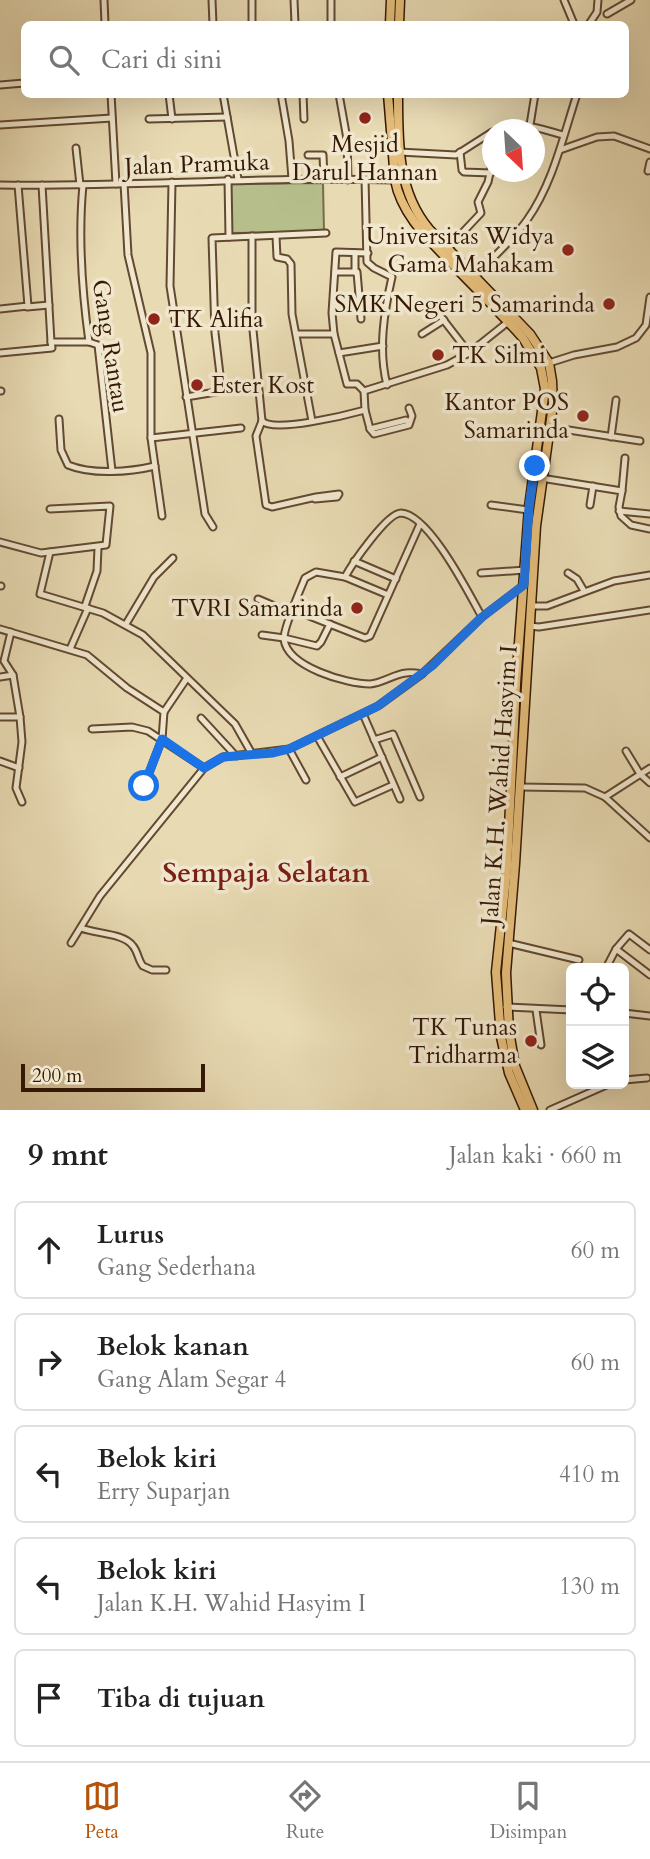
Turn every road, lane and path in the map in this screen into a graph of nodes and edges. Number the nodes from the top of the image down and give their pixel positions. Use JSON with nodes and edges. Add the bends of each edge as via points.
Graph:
{"nodes":[{"id":1,"x":104,"y":0,"type":"edge"},
{"id":2,"x":212,"y":0,"type":"edge"},
{"id":3,"x":252,"y":0,"type":"edge"},
{"id":4,"x":294,"y":0,"type":"edge"},
{"id":5,"x":331,"y":0,"type":"edge"},
{"id":6,"x":391,"y":0,"type":"edge"},
{"id":7,"x":400,"y":0,"type":"edge"},
{"id":8,"x":565,"y":0,"type":"edge"},
{"id":9,"x":598,"y":0,"type":"edge"},
{"id":10,"x":631,"y":0,"type":"edge"},
{"id":11,"x":607,"y":14,"type":"dead end"},
{"id":12,"x":105,"y":21,"type":"edge"},
{"id":13,"x":213,"y":21,"type":"edge"},
{"id":14,"x":252,"y":21,"type":"edge"},
{"id":15,"x":295,"y":21,"type":"edge"},
{"id":16,"x":331,"y":21,"type":"edge"},
{"id":17,"x":390,"y":21,"type":"edge"},
{"id":18,"x":399,"y":21,"type":"edge"},
{"id":19,"x":574,"y":21,"type":"edge"},
{"id":20,"x":591,"y":21,"type":"edge"},
{"id":21,"x":21,"y":83,"type":"edge"},
{"id":22,"x":0,"y":85,"type":"edge"},
{"id":23,"x":111,"y":98,"type":"edge"},
{"id":24,"x":169,"y":98,"type":"edge"},
{"id":25,"x":224,"y":98,"type":"edge"},
{"id":26,"x":282,"y":98,"type":"edge"},
{"id":27,"x":303,"y":98,"type":"edge"},
{"id":28,"x":340,"y":98,"type":"edge"},
{"id":29,"x":389,"y":98,"type":"edge"},
{"id":30,"x":398,"y":98,"type":"edge"},
{"id":31,"x":534,"y":98,"type":"edge"},
{"id":32,"x":575,"y":98,"type":"edge"},
{"id":33,"x":227,"y":117,"type":"junction"},
{"id":34,"x":112,"y":118,"type":"junction"},
{"id":35,"x":149,"y":119,"type":"dead end"},
{"id":36,"x":172,"y":119,"type":"junction"},
{"id":37,"x":304,"y":119,"type":"dead end"},
{"id":38,"x":531,"y":119,"type":"edge"},
{"id":39,"x":0,"y":125,"type":"edge"},
{"id":40,"x":545,"y":130,"type":"edge"},
{"id":41,"x":563,"y":135,"type":"junction"},
{"id":42,"x":482,"y":138,"type":"edge"},
{"id":43,"x":76,"y":148,"type":"dead end"},
{"id":44,"x":650,"y":149,"type":"edge"},
{"id":45,"x":560,"y":150,"type":"junction"},
{"id":46,"x":399,"y":152,"type":"junction"},
{"id":47,"x":460,"y":152,"type":"junction"},
{"id":48,"x":308,"y":155,"type":"dead end"},
{"id":49,"x":650,"y":162,"type":"edge"},
{"id":50,"x":648,"y":171,"type":"dead end"},
{"id":51,"x":482,"y":173,"type":"edge"},
{"id":52,"x":292,"y":178,"type":"junction"},
{"id":53,"x":400,"y":178,"type":"junction"},
{"id":54,"x":228,"y":179,"type":"junction"},
{"id":55,"x":238,"y":179,"type":"junction"},
{"id":56,"x":324,"y":179,"type":"junction"},
{"id":57,"x":365,"y":179,"type":"junction"},
{"id":58,"x":348,"y":180,"type":"junction"},
{"id":59,"x":172,"y":182,"type":"junction"},
{"id":60,"x":487,"y":182,"type":"edge"},
{"id":61,"x":124,"y":183,"type":"junction"},
{"id":62,"x":116,"y":184,"type":"junction"},
{"id":63,"x":0,"y":185,"type":"edge"},
{"id":64,"x":18,"y":185,"type":"junction"},
{"id":65,"x":81,"y":185,"type":"junction"},
{"id":66,"x":42,"y":186,"type":"junction"},
{"id":67,"x":326,"y":233,"type":"dead end"},
{"id":68,"x":252,"y":236,"type":"junction"},
{"id":69,"x":276,"y":236,"type":"junction"},
{"id":70,"x":229,"y":237,"type":"junction"},
{"id":71,"x":448,"y":248,"type":"junction"},
{"id":72,"x":355,"y":253,"type":"junction"},
{"id":73,"x":368,"y":253,"type":"junction"},
{"id":74,"x":335,"y":272,"type":"junction"},
{"id":75,"x":355,"y":272,"type":"junction"},
{"id":76,"x":476,"y":275,"type":"junction"},
{"id":77,"x":650,"y":297,"type":"edge"},
{"id":78,"x":643,"y":298,"type":"dead end"},
{"id":79,"x":361,"y":302,"type":"junction"},
{"id":80,"x":49,"y":305,"type":"junction"},
{"id":81,"x":432,"y":305,"type":"dead end"},
{"id":82,"x":648,"y":305,"type":"junction"},
{"id":83,"x":27,"y":307,"type":"junction"},
{"id":84,"x":384,"y":307,"type":"junction"},
{"id":85,"x":0,"y":309,"type":"edge"},
{"id":86,"x":362,"y":319,"type":"dead end"},
{"id":87,"x":444,"y":320,"type":"junction"},
{"id":88,"x":508,"y":322,"type":"junction"},
{"id":89,"x":297,"y":334,"type":"junction"},
{"id":90,"x":334,"y":334,"type":"junction"},
{"id":91,"x":422,"y":334,"type":"dead end"},
{"id":92,"x":526,"y":336,"type":"junction"},
{"id":93,"x":89,"y":342,"type":"junction"},
{"id":94,"x":52,"y":345,"type":"junction"},
{"id":95,"x":383,"y":346,"type":"junction"},
{"id":96,"x":0,"y":352,"type":"edge"},
{"id":97,"x":339,"y":353,"type":"junction"},
{"id":98,"x":469,"y":353,"type":"junction"},
{"id":99,"x":549,"y":363,"type":"junction"},
{"id":100,"x":387,"y":385,"type":"junction"},
{"id":101,"x":364,"y":391,"type":"junction"},
{"id":102,"x":186,"y":397,"type":"junction"},
{"id":103,"x":616,"y":400,"type":"dead end"},
{"id":104,"x":409,"y":408,"type":"dead end"},
{"id":105,"x":365,"y":411,"type":"junction"},
{"id":106,"x":59,"y":419,"type":"dead end"},
{"id":107,"x":262,"y":421,"type":"junction"},
{"id":108,"x":312,"y":421,"type":"junction"},
{"id":109,"x":549,"y":427,"type":"junction"},
{"id":110,"x":241,"y":428,"type":"dead end"},
{"id":111,"x":193,"y":434,"type":"junction"},
{"id":112,"x":611,"y":436,"type":"junction"},
{"id":113,"x":151,"y":438,"type":"junction"},
{"id":114,"x":640,"y":441,"type":"dead end"},
{"id":115,"x":625,"y":458,"type":"dead end"},
{"id":116,"x":155,"y":466,"type":"junction"},
{"id":117,"x":112,"y":471,"type":"junction"},
{"id":118,"x":541,"y":478,"type":"junction"},
{"id":119,"x":593,"y":486,"type":"junction"},
{"id":120,"x":622,"y":491,"type":"junction"},
{"id":121,"x":315,"y":499,"type":"dead end"},
{"id":122,"x":491,"y":505,"type":"dead end"},
{"id":123,"x":590,"y":505,"type":"dead end"},
{"id":124,"x":50,"y":509,"type":"dead end"},
{"id":125,"x":528,"y":510,"type":"junction"},
{"id":126,"x":619,"y":511,"type":"junction"},
{"id":127,"x":650,"y":514,"type":"edge"},
{"id":128,"x":162,"y":516,"type":"dead end"},
{"id":129,"x":421,"y":523,"type":"junction"},
{"id":130,"x":213,"y":527,"type":"dead end"},
{"id":131,"x":650,"y":528,"type":"edge"},
{"id":132,"x":0,"y":542,"type":"edge"},
{"id":133,"x":98,"y":548,"type":"junction"},
{"id":134,"x":50,"y":552,"type":"junction"},
{"id":135,"x":173,"y":558,"type":"dead end"},
{"id":136,"x":354,"y":561,"type":"junction"},
{"id":137,"x":525,"y":570,"type":"junction"},
{"id":138,"x":481,"y":573,"type":"dead end"},
{"id":139,"x":568,"y":573,"type":"dead end"},
{"id":140,"x":650,"y":575,"type":"edge"},
{"id":141,"x":345,"y":577,"type":"junction"},
{"id":142,"x":396,"y":579,"type":"junction"},
{"id":143,"x":524,"y":585,"type":"junction"},
{"id":144,"x":583,"y":591,"type":"junction"},
{"id":145,"x":388,"y":596,"type":"junction"},
{"id":146,"x":258,"y":599,"type":"dead end"},
{"id":147,"x":530,"y":606,"type":"junction"},
{"id":148,"x":86,"y":607,"type":"junction"},
{"id":149,"x":650,"y":610,"type":"edge"},
{"id":150,"x":293,"y":612,"type":"junction"},
{"id":151,"x":482,"y":617,"type":"junction"},
{"id":152,"x":126,"y":624,"type":"junction"},
{"id":153,"x":330,"y":624,"type":"junction"},
{"id":154,"x":529,"y":626,"type":"junction"},
{"id":155,"x":0,"y":629,"type":"edge"},
{"id":156,"x":11,"y":632,"type":"junction"},
{"id":157,"x":262,"y":635,"type":"dead end"},
{"id":158,"x":284,"y":638,"type":"junction"},
{"id":159,"x":70,"y":649,"type":"junction"},
{"id":160,"x":422,"y":674,"type":"junction"},
{"id":161,"x":13,"y":675,"type":"junction"},
{"id":162,"x":0,"y":677,"type":"edge"},
{"id":163,"x":187,"y":678,"type":"junction"},
{"id":164,"x":520,"y":684,"type":"junction"},
{"id":165,"x":165,"y":714,"type":"junction"},
{"id":166,"x":363,"y":714,"type":"junction"},
{"id":167,"x":20,"y":717,"type":"junction"},
{"id":168,"x":0,"y":718,"type":"edge"},
{"id":169,"x":201,"y":718,"type":"dead end"},
{"id":170,"x":92,"y":729,"type":"dead end"},
{"id":171,"x":317,"y":736,"type":"junction"},
{"id":172,"x":162,"y":739,"type":"junction"},
{"id":173,"x":374,"y":740,"type":"junction"},
{"id":174,"x":289,"y":749,"type":"junction"},
{"id":175,"x":626,"y":751,"type":"dead end"},
{"id":176,"x":252,"y":754,"type":"junction"},
{"id":177,"x":236,"y":755,"type":"junction"},
{"id":178,"x":382,"y":757,"type":"junction"},
{"id":179,"x":0,"y":761,"type":"edge"},
{"id":180,"x":19,"y":768,"type":"junction"},
{"id":181,"x":204,"y":768,"type":"junction"},
{"id":182,"x":650,"y":768,"type":"edge"},
{"id":183,"x":640,"y":774,"type":"junction"},
{"id":184,"x":340,"y":777,"type":"junction"},
{"id":185,"x":306,"y":780,"type":"dead end"},
{"id":186,"x":650,"y":783,"type":"edge"},
{"id":187,"x":393,"y":785,"type":"junction"},
{"id":188,"x":144,"y":786,"type":"dead end"},
{"id":189,"x":520,"y":787,"type":"junction"},
{"id":190,"x":420,"y":797,"type":"dead end"},
{"id":191,"x":605,"y":797,"type":"junction"},
{"id":192,"x":400,"y":799,"type":"dead end"},
{"id":193,"x":22,"y":802,"type":"dead end"},
{"id":194,"x":650,"y":838,"type":"edge"},
{"id":195,"x":81,"y":928,"type":"junction"},
{"id":196,"x":71,"y":943,"type":"dead end"},
{"id":197,"x":508,"y":943,"type":"junction"},
{"id":198,"x":616,"y":949,"type":"junction"},
{"id":199,"x":650,"y":950,"type":"edge"},
{"id":200,"x":579,"y":960,"type":"dead end"},
{"id":201,"x":609,"y":963,"type":"edge"},
{"id":202,"x":166,"y":970,"type":"dead end"},
{"id":203,"x":496,"y":972,"type":"junction"},
{"id":204,"x":506,"y":973,"type":"junction"},
{"id":205,"x":650,"y":975,"type":"edge"},
{"id":206,"x":506,"y":1007,"type":"junction"},
{"id":207,"x":536,"y":1010,"type":"junction"},
{"id":208,"x":566,"y":1010,"type":"edge"},
{"id":209,"x":629,"y":1014,"type":"edge"},
{"id":210,"x":650,"y":1016,"type":"edge"},
{"id":211,"x":541,"y":1045,"type":"dead end"},
{"id":212,"x":647,"y":1078,"type":"dead end"},
{"id":213,"x":629,"y":1080,"type":"edge"},
{"id":214,"x":598,"y":1089,"type":"edge"},
{"id":215,"x":525,"y":1110,"type":"edge"},
{"id":216,"x":533,"y":1110,"type":"edge"},
{"id":217,"x":550,"y":1110,"type":"edge"}],
"edges":[{"from":1,"to":12,"type":"street"},
{"from":2,"to":13,"type":"street"},
{"from":3,"to":14,"type":"street"},
{"from":4,"to":15,"type":"street"},
{"from":5,"to":16,"type":"street"},
{"from":6,"to":17,"type":"main road"},
{"from":7,"to":18,"type":"main road"},
{"from":8,"to":19,"type":"street"},
{"from":9,"to":20,"type":"street"},
{"from":10,"to":11,"type":"street"},
{"from":21,"to":22,"type":"street"},
{"from":23,"to":34,"type":"street"},
{"from":24,"to":36,"type":"street"},
{"from":25,"to":33,"type":"street"},
{"from":26,"to":52,"type":"street"},
{"from":27,"to":37,"type":"street"},
{"from":28,"to":58,"type":"street"},
{"from":29,"to":53,"type":"main road"},
{"from":30,"to":46,"type":"main road"},
{"from":31,"to":38,"type":"street"},
{"from":32,"to":41,"type":"street"},
{"from":33,"to":36,"type":"street"},
{"from":33,"to":55,"type":"street"},
{"from":34,"to":39,"type":"street"},
{"from":34,"to":62,"type":"street"},
{"from":35,"to":36,"type":"street"},
{"from":40,"to":41,"type":"street"},
{"from":41,"to":45,"type":"street"},
{"from":42,"to":47,"type":"street"},
{"from":43,"to":65,"type":"street","name":"Gang Rantau"},
{"from":44,"to":45,"type":"street","via":[[614,136]]},
{"from":45,"to":76,"type":"street","via":[[531,215]]},
{"from":46,"to":47,"type":"street","via":[[451,156]]},
{"from":46,"to":53,"type":"main road"},
{"from":47,"to":51,"type":"street","via":[[464,172]]},
{"from":48,"to":56,"type":"street","via":[[323,155]]},
{"from":49,"to":50,"type":"street"},
{"from":52,"to":55,"type":"street","name":"Jalan Pramuka"},
{"from":52,"to":56,"type":"street","name":"Jalan Pramuka"},
{"from":53,"to":57,"type":"street","name":"Jalan Pramuka"},
{"from":53,"to":71,"type":"main road","name":"Jalan K.H. Wahid Hasyim I","via":[[415,209]]},
{"from":53,"to":88,"type":"main road","name":"Jalan K.H. Wahid Hasyim I","via":[[398,194],[412,219]]},
{"from":54,"to":55,"type":"street","name":"Jalan Pramuka"},
{"from":54,"to":59,"type":"street","name":"Jalan Pramuka"},
{"from":54,"to":70,"type":"street"},
{"from":56,"to":58,"type":"street","name":"Jalan Pramuka"},
{"from":57,"to":58,"type":"street","name":"Jalan Pramuka"},
{"from":57,"to":73,"type":"street"},
{"from":59,"to":61,"type":"street","name":"Jalan Pramuka"},
{"from":59,"to":102,"type":"street","via":[[170,286]]},
{"from":60,"to":71,"type":"street","via":[[478,202],[481,213]]},
{"from":61,"to":62,"type":"street","name":"Jalan Pramuka"},
{"from":61,"to":113,"type":"street","via":[[128,255],[151,353]]},
{"from":62,"to":65,"type":"street","name":"Jalan Pramuka"},
{"from":63,"to":64,"type":"street","name":"Jalan Pramuka"},
{"from":64,"to":66,"type":"street","name":"Jalan Pramuka"},
{"from":64,"to":83,"type":"street"},
{"from":65,"to":66,"type":"street","name":"Jalan Pramuka"},
{"from":65,"to":93,"type":"street","name":"Gang Rantau","via":[[82,275]]},
{"from":66,"to":80,"type":"street"},
{"from":67,"to":69,"type":"street"},
{"from":68,"to":69,"type":"street"},
{"from":68,"to":70,"type":"street"},
{"from":68,"to":107,"type":"street","via":[[252,320]]},
{"from":69,"to":89,"type":"street","via":[[277,257],[291,264]]},
{"from":70,"to":102,"type":"street","via":[[212,237],[222,391]]},
{"from":71,"to":76,"type":"main road","name":"Jalan K.H. Wahid Hasyim I"},
{"from":72,"to":73,"type":"street"},
{"from":72,"to":74,"type":"street","via":[[336,252]]},
{"from":72,"to":75,"type":"street"},
{"from":73,"to":84,"type":"street","via":[[367,262],[392,278]]},
{"from":74,"to":75,"type":"street"},
{"from":74,"to":90,"type":"street","via":[[331,301]]},
{"from":75,"to":79,"type":"street"},
{"from":76,"to":92,"type":"main road","name":"Jalan K.H. Wahid Hasyim I"},
{"from":77,"to":82,"type":"street"},
{"from":78,"to":82,"type":"street"},
{"from":79,"to":84,"type":"street"},
{"from":79,"to":86,"type":"street"},
{"from":80,"to":83,"type":"street"},
{"from":80,"to":94,"type":"street"},
{"from":81,"to":87,"type":"street"},
{"from":82,"to":99,"type":"street","via":[[646,325],[636,338]]},
{"from":83,"to":85,"type":"street"},
{"from":84,"to":95,"type":"street"},
{"from":87,"to":91,"type":"street"},
{"from":87,"to":98,"type":"street"},
{"from":88,"to":92,"type":"main road","name":"Jalan K.H. Wahid Hasyim I"},
{"from":88,"to":98,"type":"street"},
{"from":89,"to":90,"type":"street"},
{"from":89,"to":108,"type":"street"},
{"from":90,"to":97,"type":"street"},
{"from":92,"to":99,"type":"main road","name":"Jalan K.H. Wahid Hasyim I"},
{"from":92,"to":125,"type":"main road","name":"Jalan K.H. Wahid Hasyim I","via":[[545,389]]},
{"from":93,"to":94,"type":"street"},
{"from":93,"to":117,"type":"street","name":"Gang Rantau","via":[[98,345]]},
{"from":94,"to":96,"type":"street"},
{"from":95,"to":97,"type":"street"},
{"from":95,"to":100,"type":"street"},
{"from":97,"to":101,"type":"street","via":[[347,384],[357,384]]},
{"from":98,"to":100,"type":"street"},
{"from":99,"to":109,"type":"main road","name":"Jalan K.H. Wahid Hasyim I","via":[[553,405]]},
{"from":100,"to":101,"type":"street"},
{"from":101,"to":105,"type":"street"},
{"from":102,"to":111,"type":"street"},
{"from":103,"to":112,"type":"street"},
{"from":104,"to":105,"type":"street","via":[[409,425],[374,434]]},
{"from":105,"to":108,"type":"street"},
{"from":106,"to":117,"type":"street","via":[[65,462]]},
{"from":107,"to":108,"type":"street","via":[[270,426]]},
{"from":107,"to":121,"type":"street","via":[[256,436],[266,505],[272,508]]},
{"from":109,"to":112,"type":"street"},
{"from":109,"to":118,"type":"main road","name":"Jalan K.H. Wahid Hasyim I"},
{"from":110,"to":111,"type":"street"},
{"from":111,"to":113,"type":"street"},
{"from":111,"to":130,"type":"street","via":[[205,514]]},
{"from":112,"to":114,"type":"street"},
{"from":113,"to":116,"type":"street"},
{"from":115,"to":120,"type":"street"},
{"from":116,"to":117,"type":"street"},
{"from":116,"to":128,"type":"street"},
{"from":118,"to":119,"type":"street"},
{"from":118,"to":147,"type":"main road","name":"Jalan K.H. Wahid Hasyim I"},
{"from":119,"to":120,"type":"street"},
{"from":119,"to":123,"type":"street"},
{"from":120,"to":126,"type":"street"},
{"from":122,"to":125,"type":"street"},
{"from":124,"to":133,"type":"street","via":[[110,506],[108,541]]},
{"from":125,"to":137,"type":"main road","name":"Jalan K.H. Wahid Hasyim I"},
{"from":126,"to":127,"type":"street"},
{"from":126,"to":131,"type":"street","via":[[631,525]]},
{"from":129,"to":136,"type":"street","via":[[396,514]]},
{"from":129,"to":142,"type":"street"},
{"from":129,"to":151,"type":"street","via":[[461,578]]},
{"from":132,"to":134,"type":"street"},
{"from":133,"to":134,"type":"street"},
{"from":133,"to":148,"type":"street","via":[[97,571]]},
{"from":134,"to":148,"type":"street","via":[[40,594]]},
{"from":135,"to":152,"type":"street"},
{"from":136,"to":141,"type":"street"},
{"from":136,"to":142,"type":"street"},
{"from":137,"to":138,"type":"street"},
{"from":137,"to":143,"type":"main road","name":"Jalan K.H. Wahid Hasyim I"},
{"from":139,"to":144,"type":"street"},
{"from":140,"to":144,"type":"street"},
{"from":141,"to":145,"type":"street"},
{"from":141,"to":150,"type":"street","via":[[310,574]]},
{"from":142,"to":145,"type":"street"},
{"from":143,"to":151,"type":"street"},
{"from":143,"to":164,"type":"main road","name":"Jalan K.H. Wahid Hasyim I"},
{"from":144,"to":147,"type":"street","via":[[547,606]]},
{"from":145,"to":153,"type":"street","via":[[368,637]]},
{"from":146,"to":150,"type":"street"},
{"from":147,"to":154,"type":"main road","name":"Jalan K.H. Wahid Hasyim I"},
{"from":148,"to":152,"type":"street"},
{"from":148,"to":159,"type":"street"},
{"from":149,"to":154,"type":"street"},
{"from":150,"to":153,"type":"street"},
{"from":150,"to":158,"type":"street"},
{"from":151,"to":160,"type":"street"},
{"from":152,"to":163,"type":"street"},
{"from":153,"to":158,"type":"street","via":[[317,646]]},
{"from":154,"to":164,"type":"main road","name":"Jalan K.H. Wahid Hasyim I"},
{"from":155,"to":156,"type":"street"},
{"from":156,"to":159,"type":"street"},
{"from":156,"to":161,"type":"street","via":[[4,661]]},
{"from":157,"to":158,"type":"street"},
{"from":158,"to":160,"type":"street","via":[[289,653],[325,675],[367,684],[405,673]]},
{"from":159,"to":165,"type":"street","via":[[87,655]]},
{"from":160,"to":166,"type":"street"},
{"from":161,"to":162,"type":"street"},
{"from":161,"to":167,"type":"street"},
{"from":163,"to":165,"type":"street"},
{"from":163,"to":176,"type":"street","via":[[235,724]]},
{"from":164,"to":189,"type":"main road","name":"Jalan K.H. Wahid Hasyim I"},
{"from":164,"to":203,"type":"main road","name":"Jalan K.H. Wahid Hasyim I"},
{"from":165,"to":172,"type":"street"},
{"from":166,"to":171,"type":"street"},
{"from":166,"to":173,"type":"street"},
{"from":167,"to":168,"type":"street"},
{"from":167,"to":180,"type":"street"},
{"from":169,"to":177,"type":"street"},
{"from":170,"to":172,"type":"street","via":[[132,727]]},
{"from":171,"to":174,"type":"street"},
{"from":171,"to":184,"type":"street"},
{"from":172,"to":181,"type":"street"},
{"from":172,"to":188,"type":"street"},
{"from":173,"to":178,"type":"street"},
{"from":173,"to":190,"type":"street","via":[[393,734]]},
{"from":174,"to":176,"type":"street"},
{"from":174,"to":185,"type":"street"},
{"from":175,"to":183,"type":"street"},
{"from":176,"to":177,"type":"street"},
{"from":177,"to":181,"type":"street"},
{"from":178,"to":184,"type":"street"},
{"from":178,"to":187,"type":"street"},
{"from":179,"to":180,"type":"street"},
{"from":180,"to":193,"type":"street","via":[[17,793]]},
{"from":181,"to":195,"type":"street","via":[[100,896]]},
{"from":182,"to":183,"type":"street"},
{"from":183,"to":186,"type":"street"},
{"from":183,"to":191,"type":"street"},
{"from":184,"to":187,"type":"street","via":[[355,802]]},
{"from":187,"to":192,"type":"street"},
{"from":189,"to":191,"type":"street","via":[[578,787]]},
{"from":189,"to":197,"type":"main road","name":"Jalan K.H. Wahid Hasyim I"},
{"from":191,"to":194,"type":"street"},
{"from":195,"to":196,"type":"street"},
{"from":195,"to":202,"type":"street","via":[[122,936],[132,944],[143,966]]},
{"from":197,"to":200,"type":"street"},
{"from":197,"to":204,"type":"main road","name":"Jalan K.H. Wahid Hasyim I"},
{"from":198,"to":199,"type":"street","via":[[629,934]]},
{"from":198,"to":201,"type":"street"},
{"from":198,"to":205,"type":"street"},
{"from":203,"to":204,"type":"main road"},
{"from":203,"to":215,"type":"main road","name":"Jalan K.H. Wahid Hasyim I","via":[[501,1037],[509,1073]]},
{"from":204,"to":206,"type":"main road","name":"Jalan K.H. Wahid Hasyim I"},
{"from":206,"to":207,"type":"street"},
{"from":206,"to":216,"type":"main road","name":"Jalan K.H. Wahid Hasyim I","via":[[515,1066]]},
{"from":207,"to":208,"type":"street"},
{"from":207,"to":211,"type":"street"},
{"from":209,"to":210,"type":"street"},
{"from":212,"to":213,"type":"street"},
{"from":214,"to":217,"type":"street"}]}
